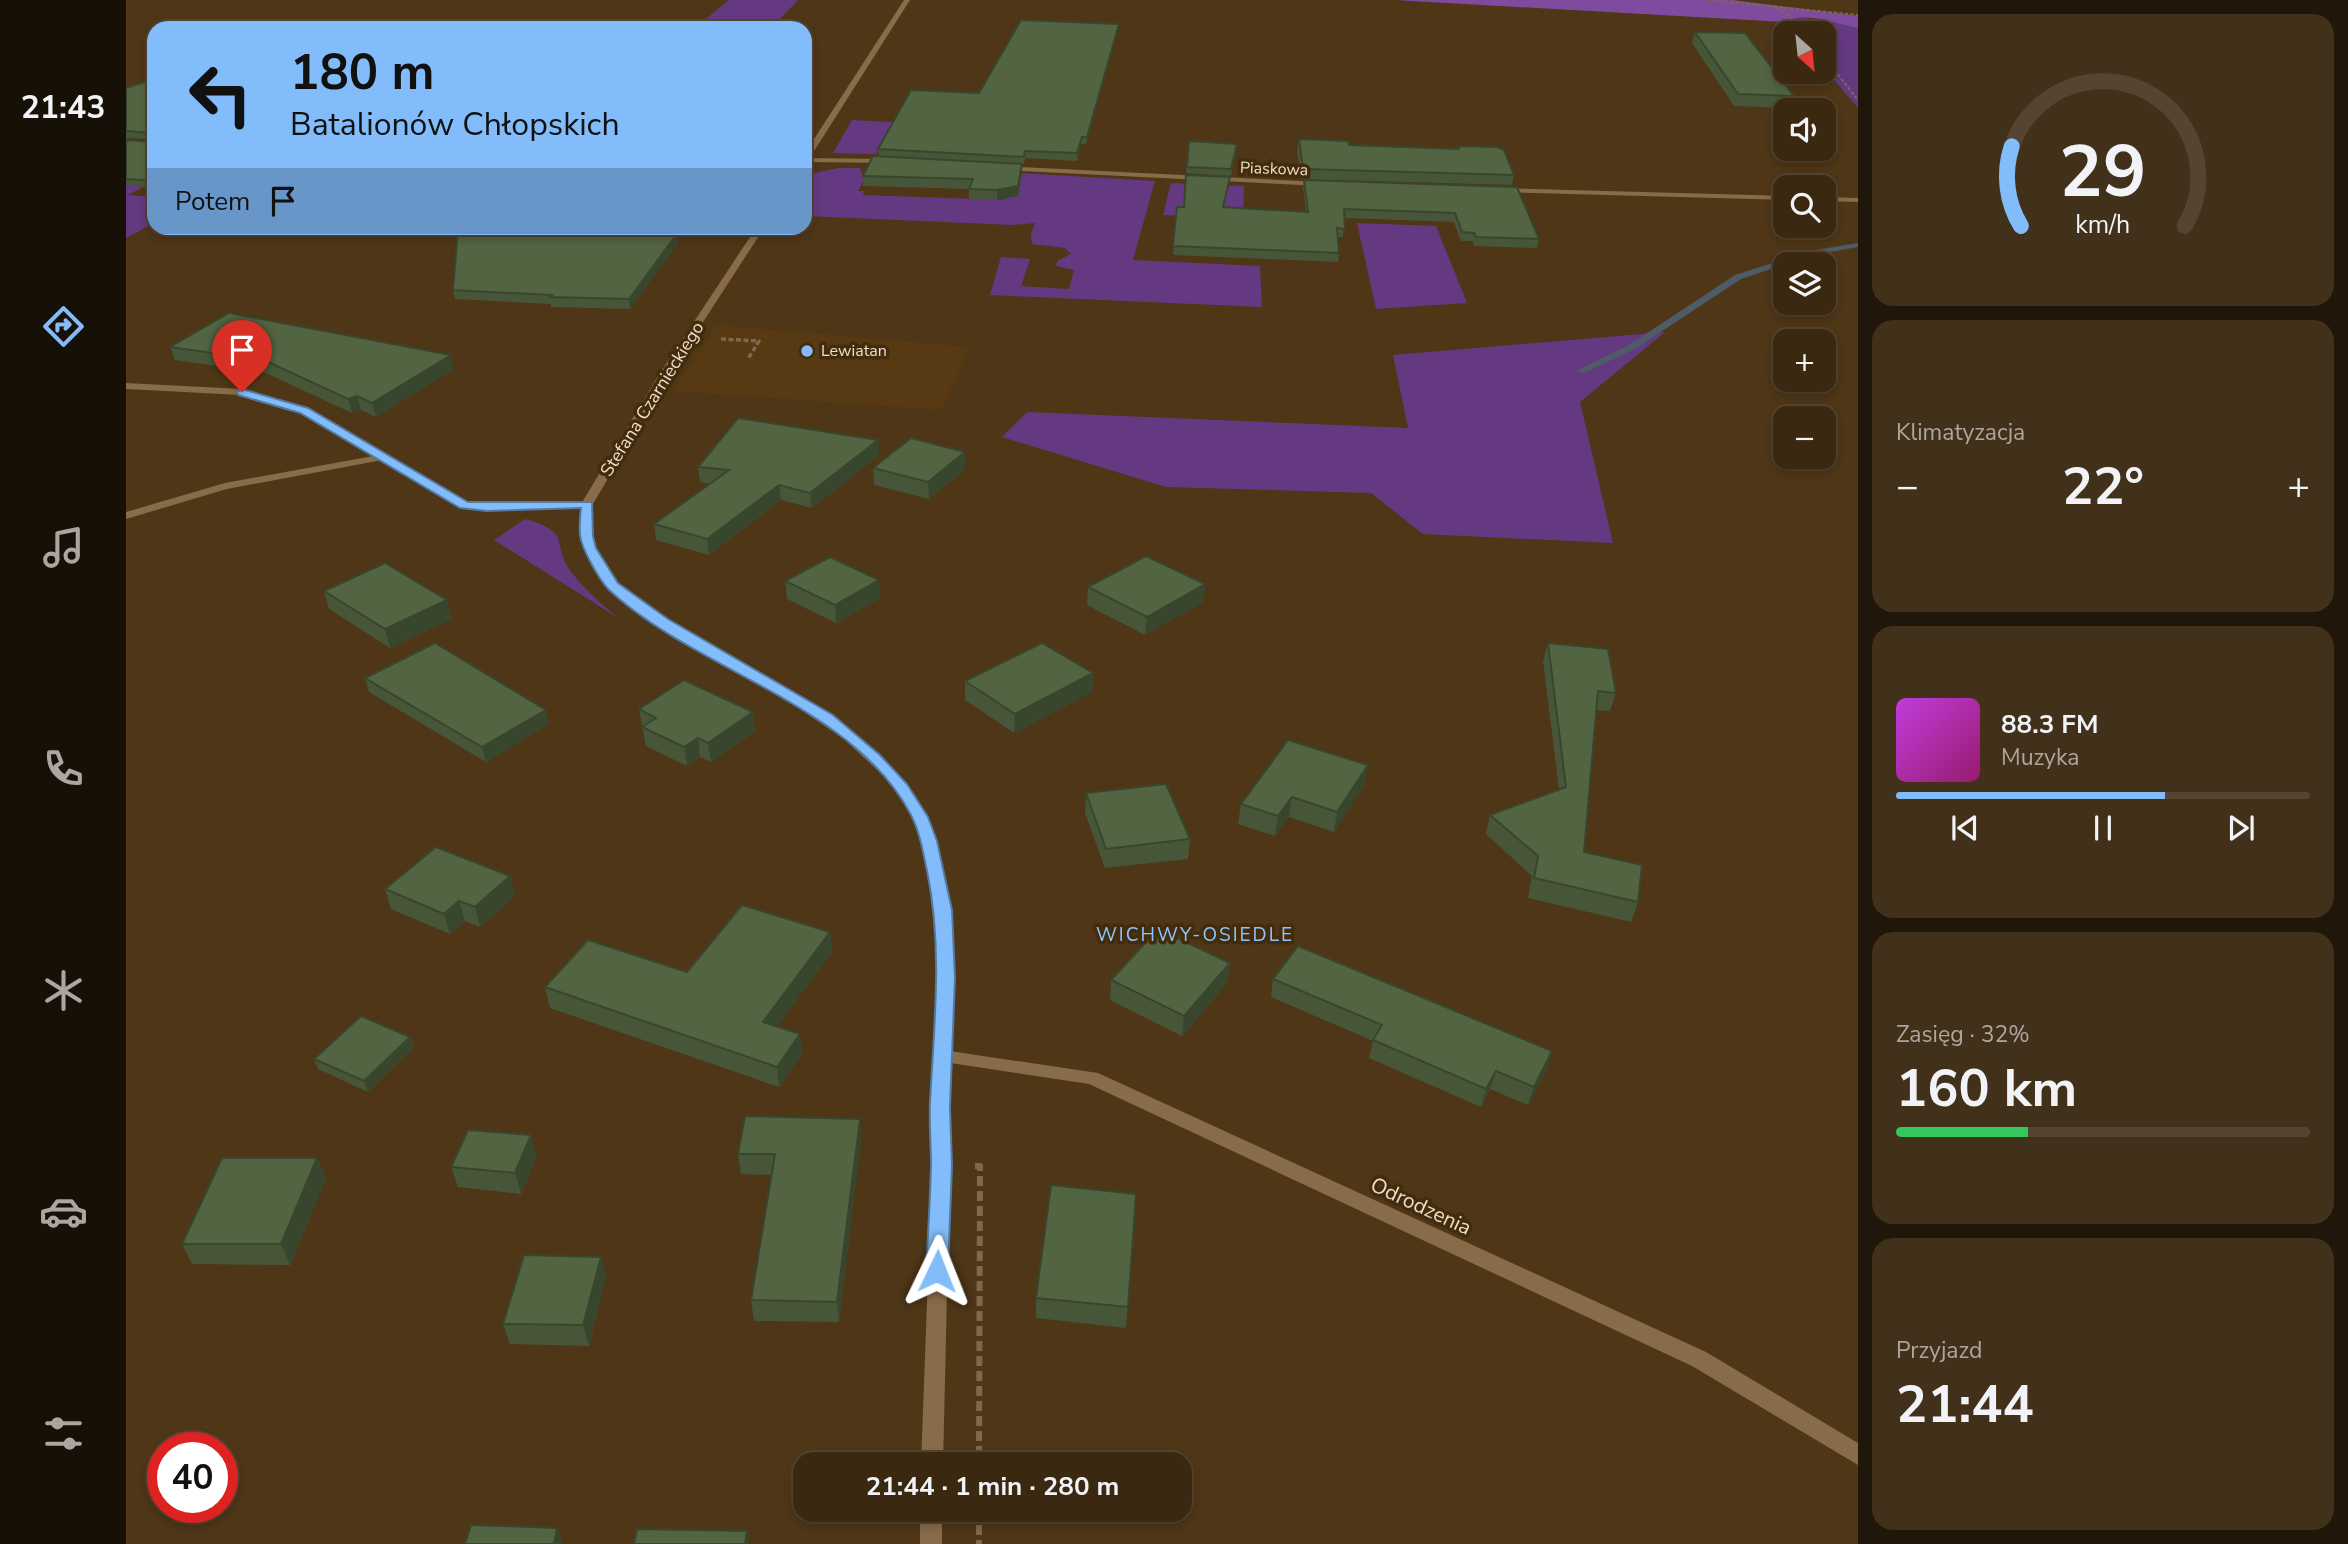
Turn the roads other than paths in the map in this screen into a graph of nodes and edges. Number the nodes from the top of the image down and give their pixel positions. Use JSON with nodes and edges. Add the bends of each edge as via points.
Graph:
{"nodes":[{"id":1,"x":907,"y":0,"type":"edge"},
{"id":2,"x":812,"y":149,"type":"edge"},
{"id":3,"x":812,"y":160,"type":"edge"},
{"id":4,"x":902,"y":162,"type":"edge"},
{"id":5,"x":996,"y":168,"type":"edge"},
{"id":6,"x":1330,"y":185,"type":"edge"},
{"id":7,"x":1495,"y":190,"type":"edge"},
{"id":8,"x":1773,"y":198,"type":"edge"},
{"id":9,"x":1836,"y":199,"type":"edge"},
{"id":10,"x":1858,"y":200,"type":"edge"},
{"id":11,"x":755,"y":235,"type":"edge"},
{"id":12,"x":126,"y":386,"type":"edge"},
{"id":13,"x":384,"y":457,"type":"junction"},
{"id":14,"x":587,"y":504,"type":"junction"},
{"id":15,"x":126,"y":516,"type":"edge"},
{"id":16,"x":943,"y":1056,"type":"junction"},
{"id":17,"x":932,"y":1452,"type":"edge"},
{"id":18,"x":1858,"y":1455,"type":"edge"},
{"id":19,"x":931,"y":1522,"type":"edge"},
{"id":20,"x":931,"y":1544,"type":"edge"}],
"edges":[{"from":1,"to":2,"type":"street"},
{"from":3,"to":4,"type":"street"},
{"from":5,"to":6,"type":"street","name":"Piaskowa"},
{"from":7,"to":8,"type":"street"},
{"from":9,"to":10,"type":"street"},
{"from":11,"to":14,"type":"street","name":"Stefana Czarnieckiego"},
{"from":12,"to":13,"type":"street","via":[[242,392],[304,410]]},
{"from":13,"to":14,"type":"street","via":[[464,505]]},
{"from":13,"to":15,"type":"street","via":[[225,486]]},
{"from":14,"to":16,"type":"street","via":[[586,536],[613,586],[663,622],[827,719],[874,758],[911,799],[929,841],[944,910]]},
{"from":16,"to":17,"type":"street"},
{"from":16,"to":18,"type":"street","name":"Odrodzenia","via":[[1092,1078],[1699,1359]]},
{"from":19,"to":20,"type":"street"}]}
